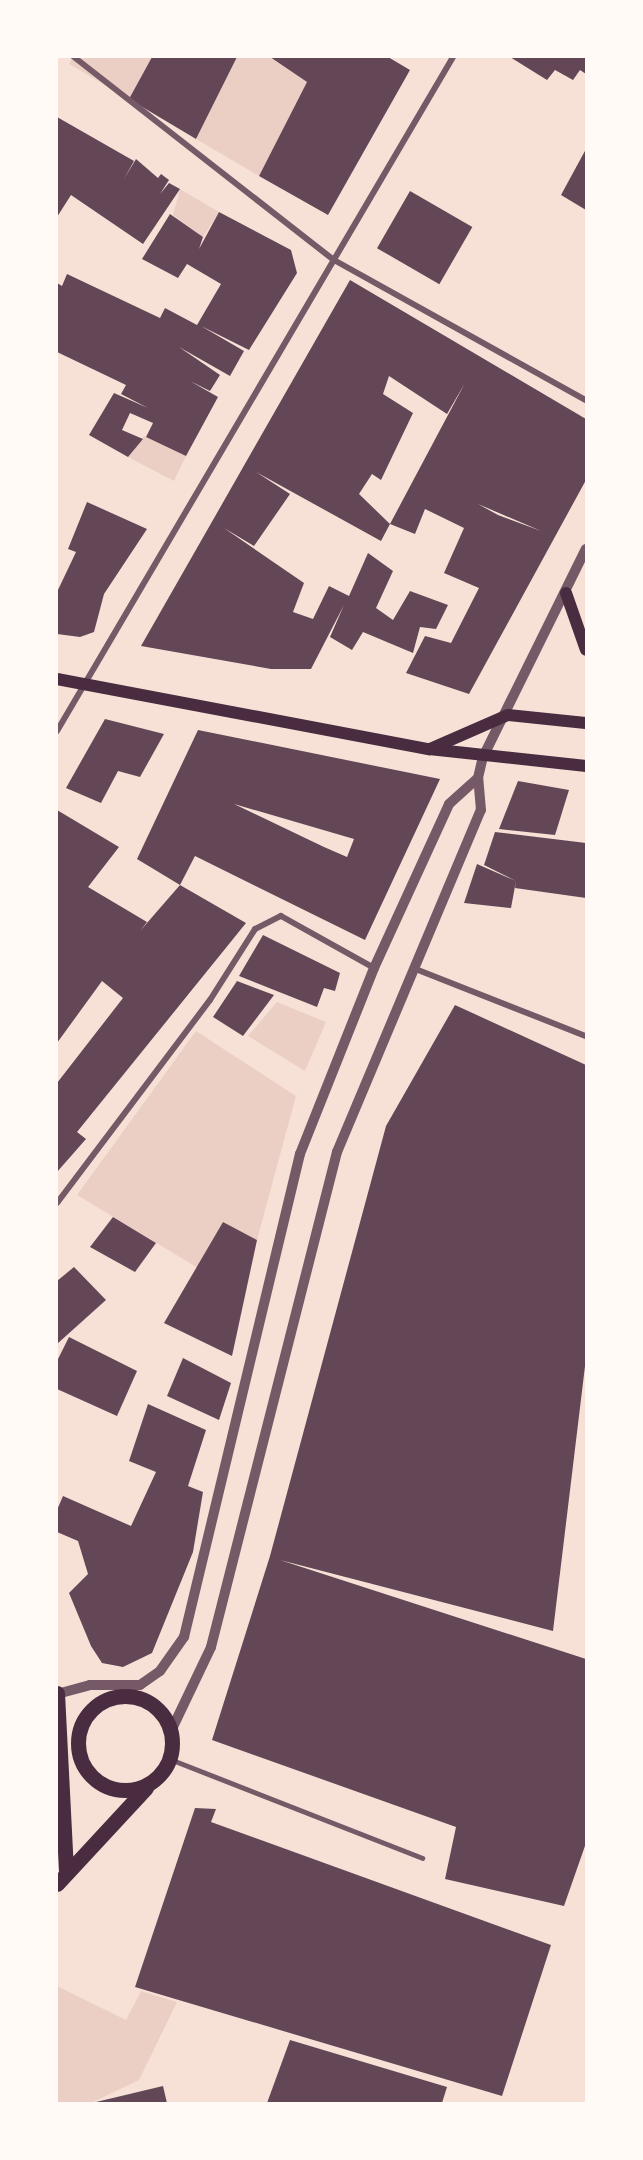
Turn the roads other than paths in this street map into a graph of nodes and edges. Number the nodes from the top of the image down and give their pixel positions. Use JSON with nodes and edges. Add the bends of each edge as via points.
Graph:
{"nodes":[{"id":1,"x":74,"y":57,"type":"edge"},
{"id":2,"x":453,"y":57,"type":"edge"},
{"id":3,"x":334,"y":260,"type":"junction"},
{"id":4,"x":586,"y":400,"type":"edge"},
{"id":5,"x":586,"y":549,"type":"edge"},
{"id":6,"x":566,"y":593,"type":"junction"},
{"id":7,"x":586,"y":650,"type":"edge"},
{"id":8,"x":57,"y":679,"type":"edge"},
{"id":9,"x":84,"y":682,"type":"junction"},
{"id":10,"x":508,"y":715,"type":"junction"},
{"id":11,"x":586,"y":723,"type":"edge"},
{"id":12,"x":57,"y":731,"type":"edge"},
{"id":13,"x":429,"y":749,"type":"junction"},
{"id":14,"x":483,"y":757,"type":"junction"},
{"id":15,"x":586,"y":766,"type":"edge"},
{"id":16,"x":478,"y":778,"type":"junction"},
{"id":17,"x":411,"y":967,"type":"junction"},
{"id":18,"x":374,"y":968,"type":"junction"},
{"id":19,"x":586,"y":1036,"type":"edge"},
{"id":20,"x":57,"y":1203,"type":"edge"},
{"id":21,"x":57,"y":1694,"type":"edge"},
{"id":22,"x":171,"y":1731,"type":"junction"},
{"id":23,"x":170,"y":1759,"type":"junction"},
{"id":24,"x":148,"y":1785,"type":"junction"},
{"id":25,"x":57,"y":1856,"type":"edge"},
{"id":26,"x":422,"y":1858,"type":"dead end"},
{"id":27,"x":66,"y":1870,"type":"junction"},
{"id":28,"x":57,"y":1884,"type":"edge"}],
"edges":[{"from":1,"to":3,"type":"street"},
{"from":2,"to":3,"type":"street"},
{"from":3,"to":4,"type":"street"},
{"from":3,"to":9,"type":"street"},
{"from":5,"to":6,"type":"street"},
{"from":6,"to":7,"type":"main road"},
{"from":6,"to":10,"type":"street"},
{"from":8,"to":9,"type":"main road"},
{"from":9,"to":12,"type":"street"},
{"from":9,"to":13,"type":"main road"},
{"from":10,"to":11,"type":"main road"},
{"from":10,"to":13,"type":"main road"},
{"from":10,"to":14,"type":"street"},
{"from":13,"to":14,"type":"main road"},
{"from":14,"to":15,"type":"main road"},
{"from":14,"to":16,"type":"street"},
{"from":16,"to":17,"type":"street","via":[[481,810]]},
{"from":16,"to":18,"type":"street","via":[[449,804]]},
{"from":17,"to":19,"type":"street"},
{"from":17,"to":22,"type":"street","via":[[337,1152],[211,1647]]},
{"from":18,"to":20,"type":"street","via":[[281,916],[255,929],[203,1010]]},
{"from":18,"to":21,"type":"street","via":[[300,1154],[184,1637],[160,1671],[140,1685],[90,1685]]},
{"from":21,"to":27,"type":"main road"},
{"from":22,"to":23,"type":"main road"},
{"from":22,"to":24,"type":"main road","via":[[153,1705],[123,1696],[106,1700],[81,1724],[77,1742],[89,1775],[116,1790]]},
{"from":23,"to":24,"type":"main road"},
{"from":23,"to":26,"type":"lane"},
{"from":24,"to":27,"type":"main road"},
{"from":25,"to":27,"type":"street"},
{"from":27,"to":28,"type":"main road"}]}
